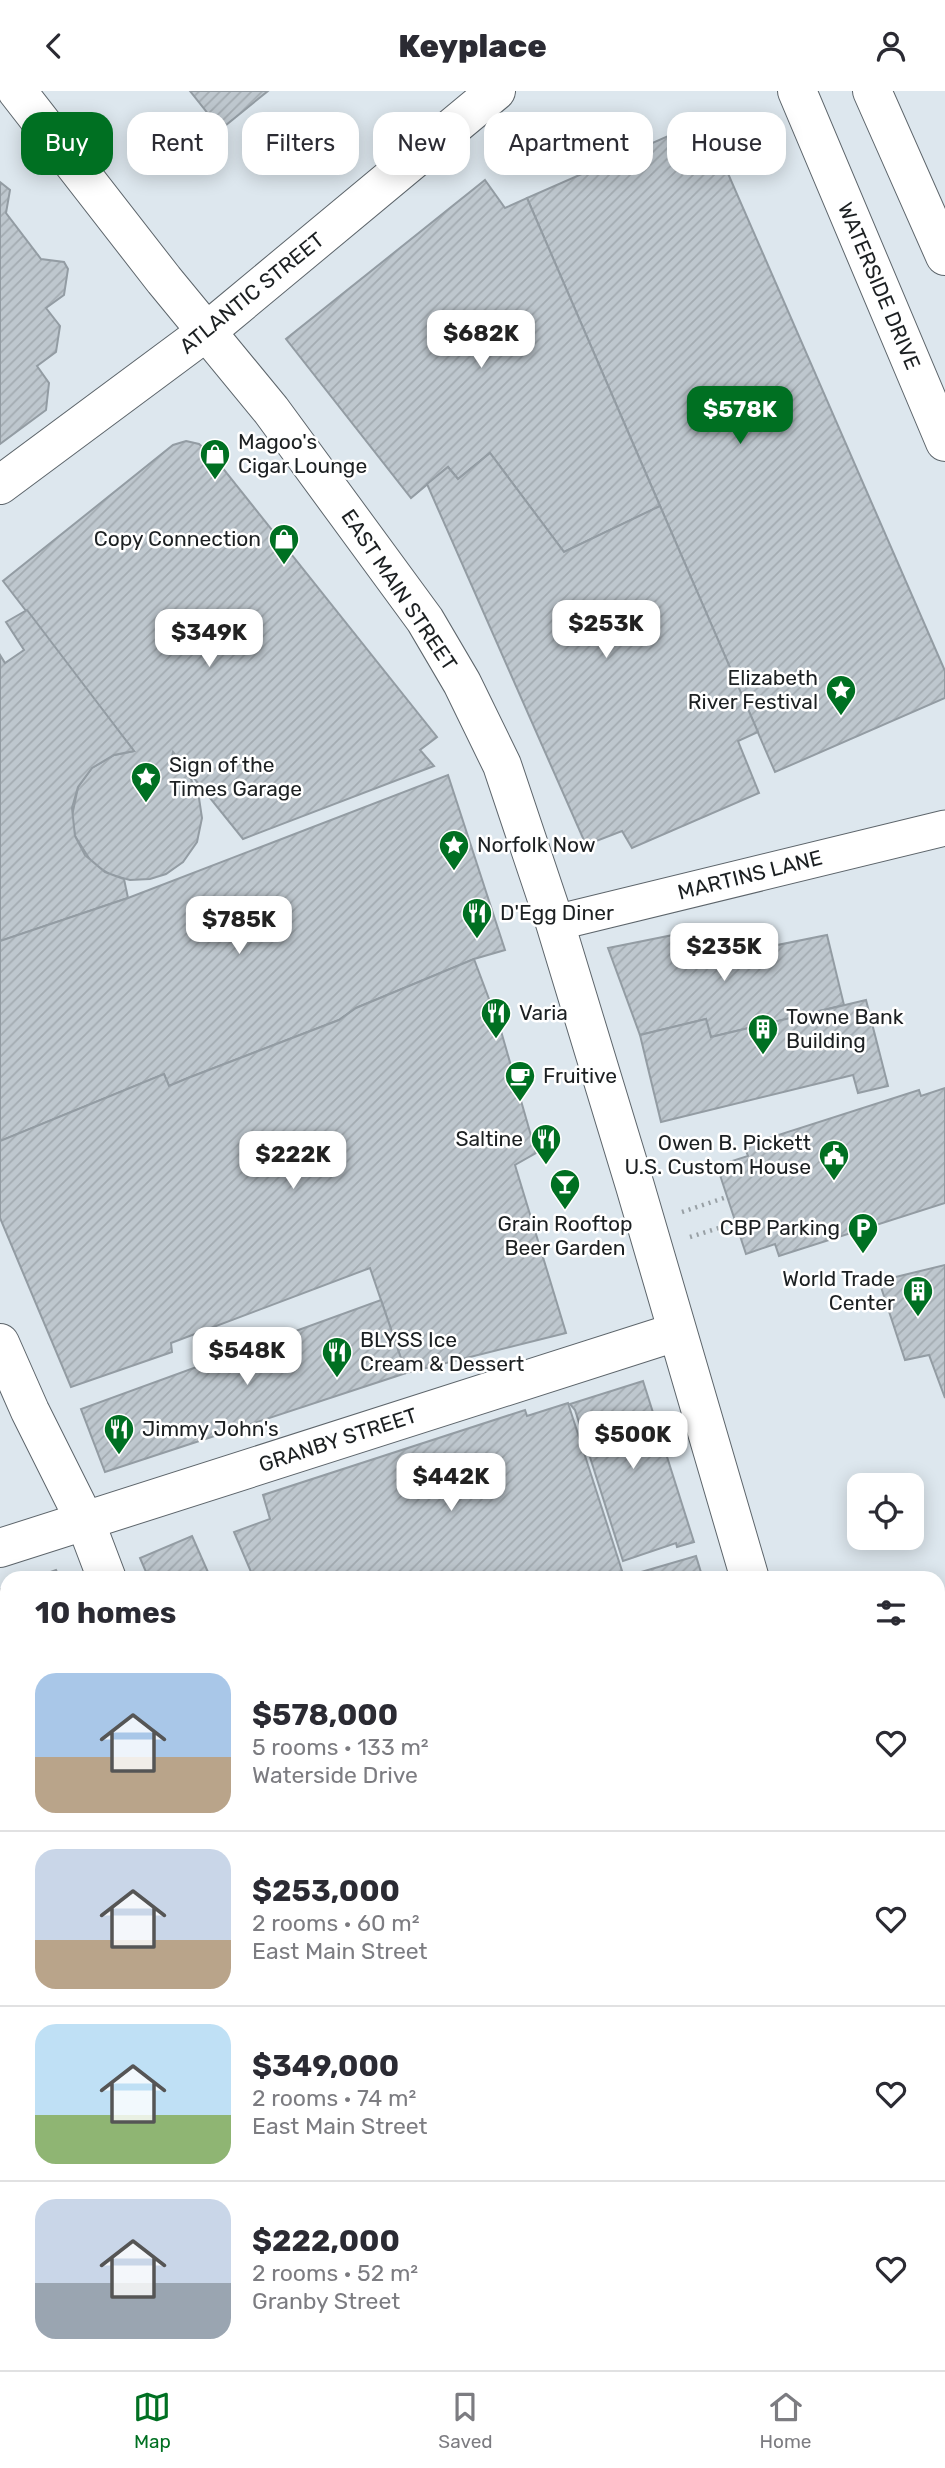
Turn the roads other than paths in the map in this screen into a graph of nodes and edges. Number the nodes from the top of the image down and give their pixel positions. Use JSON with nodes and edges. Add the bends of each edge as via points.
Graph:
{"nodes":[{"id":1,"x":17,"y":91,"type":"edge"},
{"id":2,"x":496,"y":91,"type":"edge"},
{"id":3,"x":797,"y":91,"type":"edge"},
{"id":4,"x":872,"y":91,"type":"edge"},
{"id":5,"x":0,"y":104,"type":"edge"},
{"id":6,"x":945,"y":256,"type":"edge"},
{"id":7,"x":206,"y":332,"type":"junction"},
{"id":8,"x":945,"y":442,"type":"edge"},
{"id":9,"x":0,"y":485,"type":"edge"},
{"id":10,"x":945,"y":828,"type":"edge"},
{"id":11,"x":555,"y":923,"type":"junction"},
{"id":12,"x":676,"y":1332,"type":"junction"},
{"id":13,"x":0,"y":1343,"type":"edge"},
{"id":14,"x":85,"y":1521,"type":"junction"},
{"id":15,"x":0,"y":1548,"type":"edge"},
{"id":16,"x":104,"y":1571,"type":"edge"},
{"id":17,"x":748,"y":1571,"type":"edge"}],
"edges":[{"from":1,"to":5,"type":"street"},
{"from":1,"to":7,"type":"street","name":"EAST MAIN STREET"},
{"from":2,"to":7,"type":"street","name":"ATLANTIC STREET"},
{"from":3,"to":8,"type":"street","name":"WATERSIDE DRIVE"},
{"from":4,"to":6,"type":"street"},
{"from":7,"to":9,"type":"street","name":"ATLANTIC STREET"},
{"from":7,"to":11,"type":"street","name":"EAST MAIN STREET","via":[[271,410],[437,641],[462,683],[502,765]]},
{"from":10,"to":11,"type":"street","name":"MARTINS LANE"},
{"from":11,"to":12,"type":"street","name":"EAST MAIN STREET"},
{"from":12,"to":14,"type":"street","name":"GRANBY STREET"},
{"from":12,"to":17,"type":"street","name":"EAST MAIN STREET"},
{"from":13,"to":14,"type":"street"},
{"from":14,"to":15,"type":"street","name":"GRANBY STREET"},
{"from":14,"to":16,"type":"street"}]}
